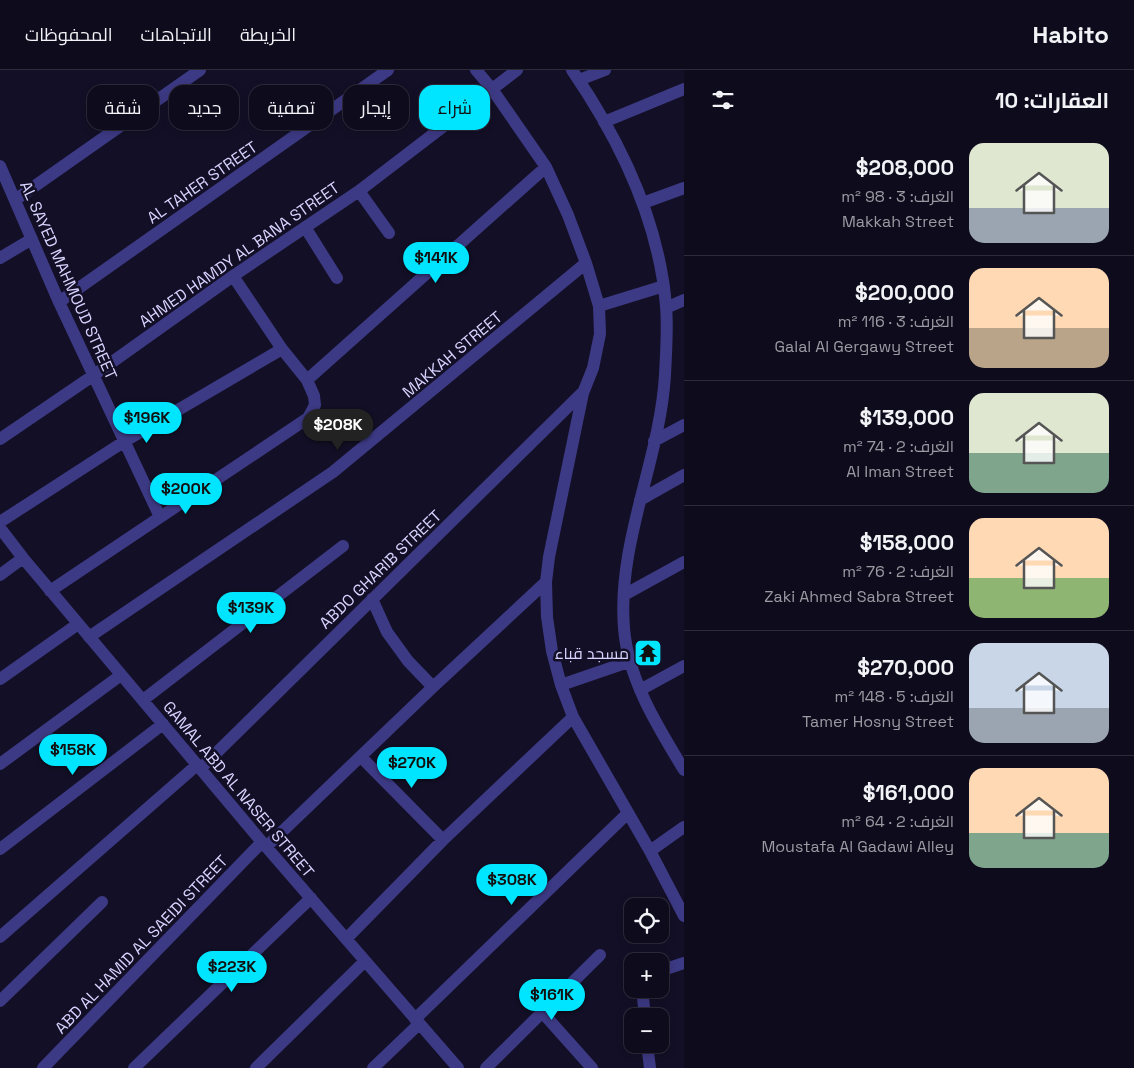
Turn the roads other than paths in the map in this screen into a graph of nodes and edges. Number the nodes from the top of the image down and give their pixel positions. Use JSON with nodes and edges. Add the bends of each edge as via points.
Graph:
{"nodes":[{"id":1,"x":200,"y":70,"type":"edge"},
{"id":2,"x":388,"y":70,"type":"edge"},
{"id":3,"x":476,"y":70,"type":"edge"},
{"id":4,"x":517,"y":70,"type":"edge"},
{"id":5,"x":605,"y":70,"type":"edge"},
{"id":6,"x":575,"y":75,"type":"edge"},
{"id":7,"x":492,"y":89,"type":"junction"},
{"id":8,"x":684,"y":89,"type":"edge"},
{"id":9,"x":604,"y":122,"type":"junction"},
{"id":10,"x":0,"y":166,"type":"edge"},
{"id":11,"x":546,"y":167,"type":"junction"},
{"id":12,"x":684,"y":188,"type":"edge"},
{"id":13,"x":359,"y":191,"type":"junction"},
{"id":14,"x":15,"y":200,"type":"junction"},
{"id":15,"x":643,"y":203,"type":"junction"},
{"id":16,"x":305,"y":227,"type":"junction"},
{"id":17,"x":389,"y":233,"type":"dead end"},
{"id":18,"x":32,"y":239,"type":"junction"},
{"id":19,"x":0,"y":258,"type":"edge"},
{"id":20,"x":586,"y":263,"type":"junction"},
{"id":21,"x":233,"y":276,"type":"junction"},
{"id":22,"x":337,"y":278,"type":"dead end"},
{"id":23,"x":664,"y":286,"type":"junction"},
{"id":24,"x":684,"y":300,"type":"edge"},
{"id":25,"x":59,"y":302,"type":"junction"},
{"id":26,"x":599,"y":306,"type":"junction"},
{"id":27,"x":666,"y":308,"type":"junction"},
{"id":28,"x":282,"y":349,"type":"junction"},
{"id":29,"x":94,"y":376,"type":"junction"},
{"id":30,"x":307,"y":380,"type":"junction"},
{"id":31,"x":583,"y":393,"type":"junction"},
{"id":32,"x":684,"y":425,"type":"edge"},
{"id":33,"x":0,"y":440,"type":"edge"},
{"id":34,"x":124,"y":441,"type":"junction"},
{"id":35,"x":654,"y":441,"type":"junction"},
{"id":36,"x":684,"y":475,"type":"edge"},
{"id":37,"x":640,"y":500,"type":"junction"},
{"id":38,"x":160,"y":517,"type":"junction"},
{"id":39,"x":0,"y":522,"type":"edge"},
{"id":40,"x":0,"y":528,"type":"edge"},
{"id":41,"x":343,"y":546,"type":"dead end"},
{"id":42,"x":23,"y":558,"type":"junction"},
{"id":43,"x":684,"y":562,"type":"edge"},
{"id":44,"x":0,"y":575,"type":"edge"},
{"id":45,"x":546,"y":582,"type":"junction"},
{"id":46,"x":50,"y":591,"type":"junction"},
{"id":47,"x":624,"y":595,"type":"junction"},
{"id":48,"x":372,"y":599,"type":"junction"},
{"id":49,"x":78,"y":624,"type":"junction"},
{"id":50,"x":89,"y":637,"type":"junction"},
{"id":51,"x":631,"y":661,"type":"junction"},
{"id":52,"x":684,"y":666,"type":"edge"},
{"id":53,"x":121,"y":675,"type":"junction"},
{"id":54,"x":0,"y":679,"type":"edge"},
{"id":55,"x":561,"y":685,"type":"junction"},
{"id":56,"x":433,"y":687,"type":"junction"},
{"id":57,"x":640,"y":690,"type":"junction"},
{"id":58,"x":143,"y":700,"type":"junction"},
{"id":59,"x":573,"y":718,"type":"junction"},
{"id":60,"x":163,"y":724,"type":"junction"},
{"id":61,"x":361,"y":757,"type":"junction"},
{"id":62,"x":0,"y":764,"type":"edge"},
{"id":63,"x":199,"y":767,"type":"junction"},
{"id":64,"x":684,"y":770,"type":"edge"},
{"id":65,"x":628,"y":812,"type":"junction"},
{"id":66,"x":684,"y":827,"type":"edge"},
{"id":67,"x":443,"y":840,"type":"junction"},
{"id":68,"x":264,"y":845,"type":"junction"},
{"id":69,"x":0,"y":849,"type":"edge"},
{"id":70,"x":650,"y":851,"type":"junction"},
{"id":71,"x":311,"y":898,"type":"junction"},
{"id":72,"x":102,"y":902,"type":"dead end"},
{"id":73,"x":684,"y":916,"type":"edge"},
{"id":74,"x":0,"y":937,"type":"edge"},
{"id":75,"x":346,"y":939,"type":"junction"},
{"id":76,"x":600,"y":955,"type":"dead end"},
{"id":77,"x":365,"y":961,"type":"junction"},
{"id":78,"x":684,"y":962,"type":"edge"},
{"id":79,"x":669,"y":967,"type":"edge"},
{"id":80,"x":0,"y":1001,"type":"edge"},
{"id":81,"x":542,"y":1012,"type":"junction"},
{"id":82,"x":417,"y":1021,"type":"junction"},
{"id":83,"x":648,"y":1053,"type":"edge"},
{"id":84,"x":43,"y":1068,"type":"edge"},
{"id":85,"x":134,"y":1068,"type":"edge"},
{"id":86,"x":256,"y":1068,"type":"edge"},
{"id":87,"x":373,"y":1068,"type":"edge"},
{"id":88,"x":458,"y":1068,"type":"edge"},
{"id":89,"x":486,"y":1068,"type":"edge"},
{"id":90,"x":592,"y":1068,"type":"edge"},
{"id":91,"x":650,"y":1068,"type":"edge"}],
"edges":[{"from":1,"to":14,"type":"street"},
{"from":2,"to":25,"type":"street","name":"AL TAHER STREET"},
{"from":3,"to":7,"type":"street"},
{"from":4,"to":7,"type":"street","name":"AHMED HAMDY AL BANA STREET"},
{"from":5,"to":6,"type":"street"},
{"from":6,"to":9,"type":"street"},
{"from":7,"to":11,"type":"street"},
{"from":7,"to":13,"type":"street","name":"AHMED HAMDY AL BANA STREET"},
{"from":8,"to":9,"type":"street"},
{"from":9,"to":15,"type":"street","via":[[626,161]]},
{"from":10,"to":14,"type":"street","name":"AL SAYED MAHMOUD STREET"},
{"from":11,"to":20,"type":"street"},
{"from":11,"to":30,"type":"street"},
{"from":12,"to":15,"type":"street"},
{"from":13,"to":16,"type":"street","name":"AHMED HAMDY AL BANA STREET"},
{"from":13,"to":17,"type":"street"},
{"from":14,"to":18,"type":"street","name":"AL SAYED MAHMOUD STREET"},
{"from":15,"to":23,"type":"street","via":[[656,244]]},
{"from":16,"to":21,"type":"street","name":"AHMED HAMDY AL BANA STREET"},
{"from":16,"to":22,"type":"street"},
{"from":18,"to":19,"type":"street"},
{"from":18,"to":25,"type":"street","name":"AL SAYED MAHMOUD STREET"},
{"from":20,"to":26,"type":"street"},
{"from":20,"to":50,"type":"street","name":"MAKKAH STREET","via":[[333,472]]},
{"from":21,"to":28,"type":"street"},
{"from":21,"to":29,"type":"street","name":"AHMED HAMDY AL BANA STREET"},
{"from":23,"to":26,"type":"street"},
{"from":23,"to":27,"type":"street"},
{"from":24,"to":27,"type":"street"},
{"from":25,"to":29,"type":"street","name":"AL SAYED MAHMOUD STREET"},
{"from":26,"to":31,"type":"street","via":[[600,334],[593,368]]},
{"from":27,"to":35,"type":"street","via":[[665,376]]},
{"from":28,"to":30,"type":"street"},
{"from":28,"to":34,"type":"street"},
{"from":29,"to":33,"type":"street","name":"AHMED HAMDY AL BANA STREET"},
{"from":29,"to":34,"type":"street","name":"AL SAYED MAHMOUD STREET"},
{"from":30,"to":38,"type":"street","via":[[315,406],[308,418]]},
{"from":31,"to":45,"type":"street"},
{"from":31,"to":48,"type":"street","name":"ABDO GHARIB STREET"},
{"from":32,"to":35,"type":"street"},
{"from":34,"to":38,"type":"street","name":"AL SAYED MAHMOUD STREET"},
{"from":34,"to":39,"type":"street"},
{"from":35,"to":37,"type":"street"},
{"from":36,"to":37,"type":"street"},
{"from":37,"to":47,"type":"street"},
{"from":38,"to":46,"type":"street"},
{"from":40,"to":42,"type":"street","name":"GAMAL ABD AL NASER STREET"},
{"from":41,"to":58,"type":"street"},
{"from":42,"to":44,"type":"street"},
{"from":42,"to":46,"type":"street","name":"GAMAL ABD AL NASER STREET"},
{"from":43,"to":47,"type":"street"},
{"from":45,"to":55,"type":"street","via":[[547,617]]},
{"from":45,"to":56,"type":"street","name":"ABD AL HAMID AL SAEIDI STREET"},
{"from":46,"to":49,"type":"street","name":"GAMAL ABD AL NASER STREET"},
{"from":47,"to":51,"type":"street","via":[[624,629]]},
{"from":48,"to":56,"type":"street","via":[[387,632],[408,662]]},
{"from":48,"to":63,"type":"street","name":"ABDO GHARIB STREET"},
{"from":49,"to":50,"type":"street","name":"GAMAL ABD AL NASER STREET"},
{"from":49,"to":54,"type":"street"},
{"from":50,"to":53,"type":"street","name":"GAMAL ABD AL NASER STREET"},
{"from":51,"to":55,"type":"street"},
{"from":51,"to":57,"type":"street"},
{"from":52,"to":57,"type":"street"},
{"from":53,"to":58,"type":"street","name":"GAMAL ABD AL NASER STREET"},
{"from":53,"to":62,"type":"street"},
{"from":55,"to":59,"type":"street"},
{"from":56,"to":61,"type":"street","name":"ABD AL HAMID AL SAEIDI STREET"},
{"from":57,"to":64,"type":"street"},
{"from":58,"to":60,"type":"street","name":"GAMAL ABD AL NASER STREET"},
{"from":59,"to":65,"type":"street"},
{"from":59,"to":67,"type":"street"},
{"from":60,"to":63,"type":"street","name":"GAMAL ABD AL NASER STREET"},
{"from":60,"to":69,"type":"street"},
{"from":61,"to":67,"type":"street"},
{"from":61,"to":68,"type":"street","name":"ABD AL HAMID AL SAEIDI STREET"},
{"from":63,"to":68,"type":"street","name":"GAMAL ABD AL NASER STREET"},
{"from":63,"to":74,"type":"street","name":"ABDO GHARIB STREET"},
{"from":65,"to":70,"type":"street"},
{"from":65,"to":82,"type":"street"},
{"from":66,"to":70,"type":"street"},
{"from":67,"to":75,"type":"street"},
{"from":68,"to":71,"type":"street","name":"GAMAL ABD AL NASER STREET"},
{"from":68,"to":84,"type":"street","name":"ABD AL HAMID AL SAEIDI STREET"},
{"from":70,"to":73,"type":"street"},
{"from":71,"to":75,"type":"street","name":"GAMAL ABD AL NASER STREET"},
{"from":71,"to":85,"type":"street"},
{"from":72,"to":80,"type":"street"},
{"from":75,"to":77,"type":"street","name":"GAMAL ABD AL NASER STREET"},
{"from":76,"to":81,"type":"street"},
{"from":77,"to":82,"type":"street","name":"GAMAL ABD AL NASER STREET"},
{"from":77,"to":86,"type":"street"},
{"from":78,"to":79,"type":"street"},
{"from":81,"to":89,"type":"street"},
{"from":81,"to":90,"type":"street"},
{"from":82,"to":87,"type":"street"},
{"from":82,"to":88,"type":"street","name":"GAMAL ABD AL NASER STREET"},
{"from":83,"to":91,"type":"street"}]}
